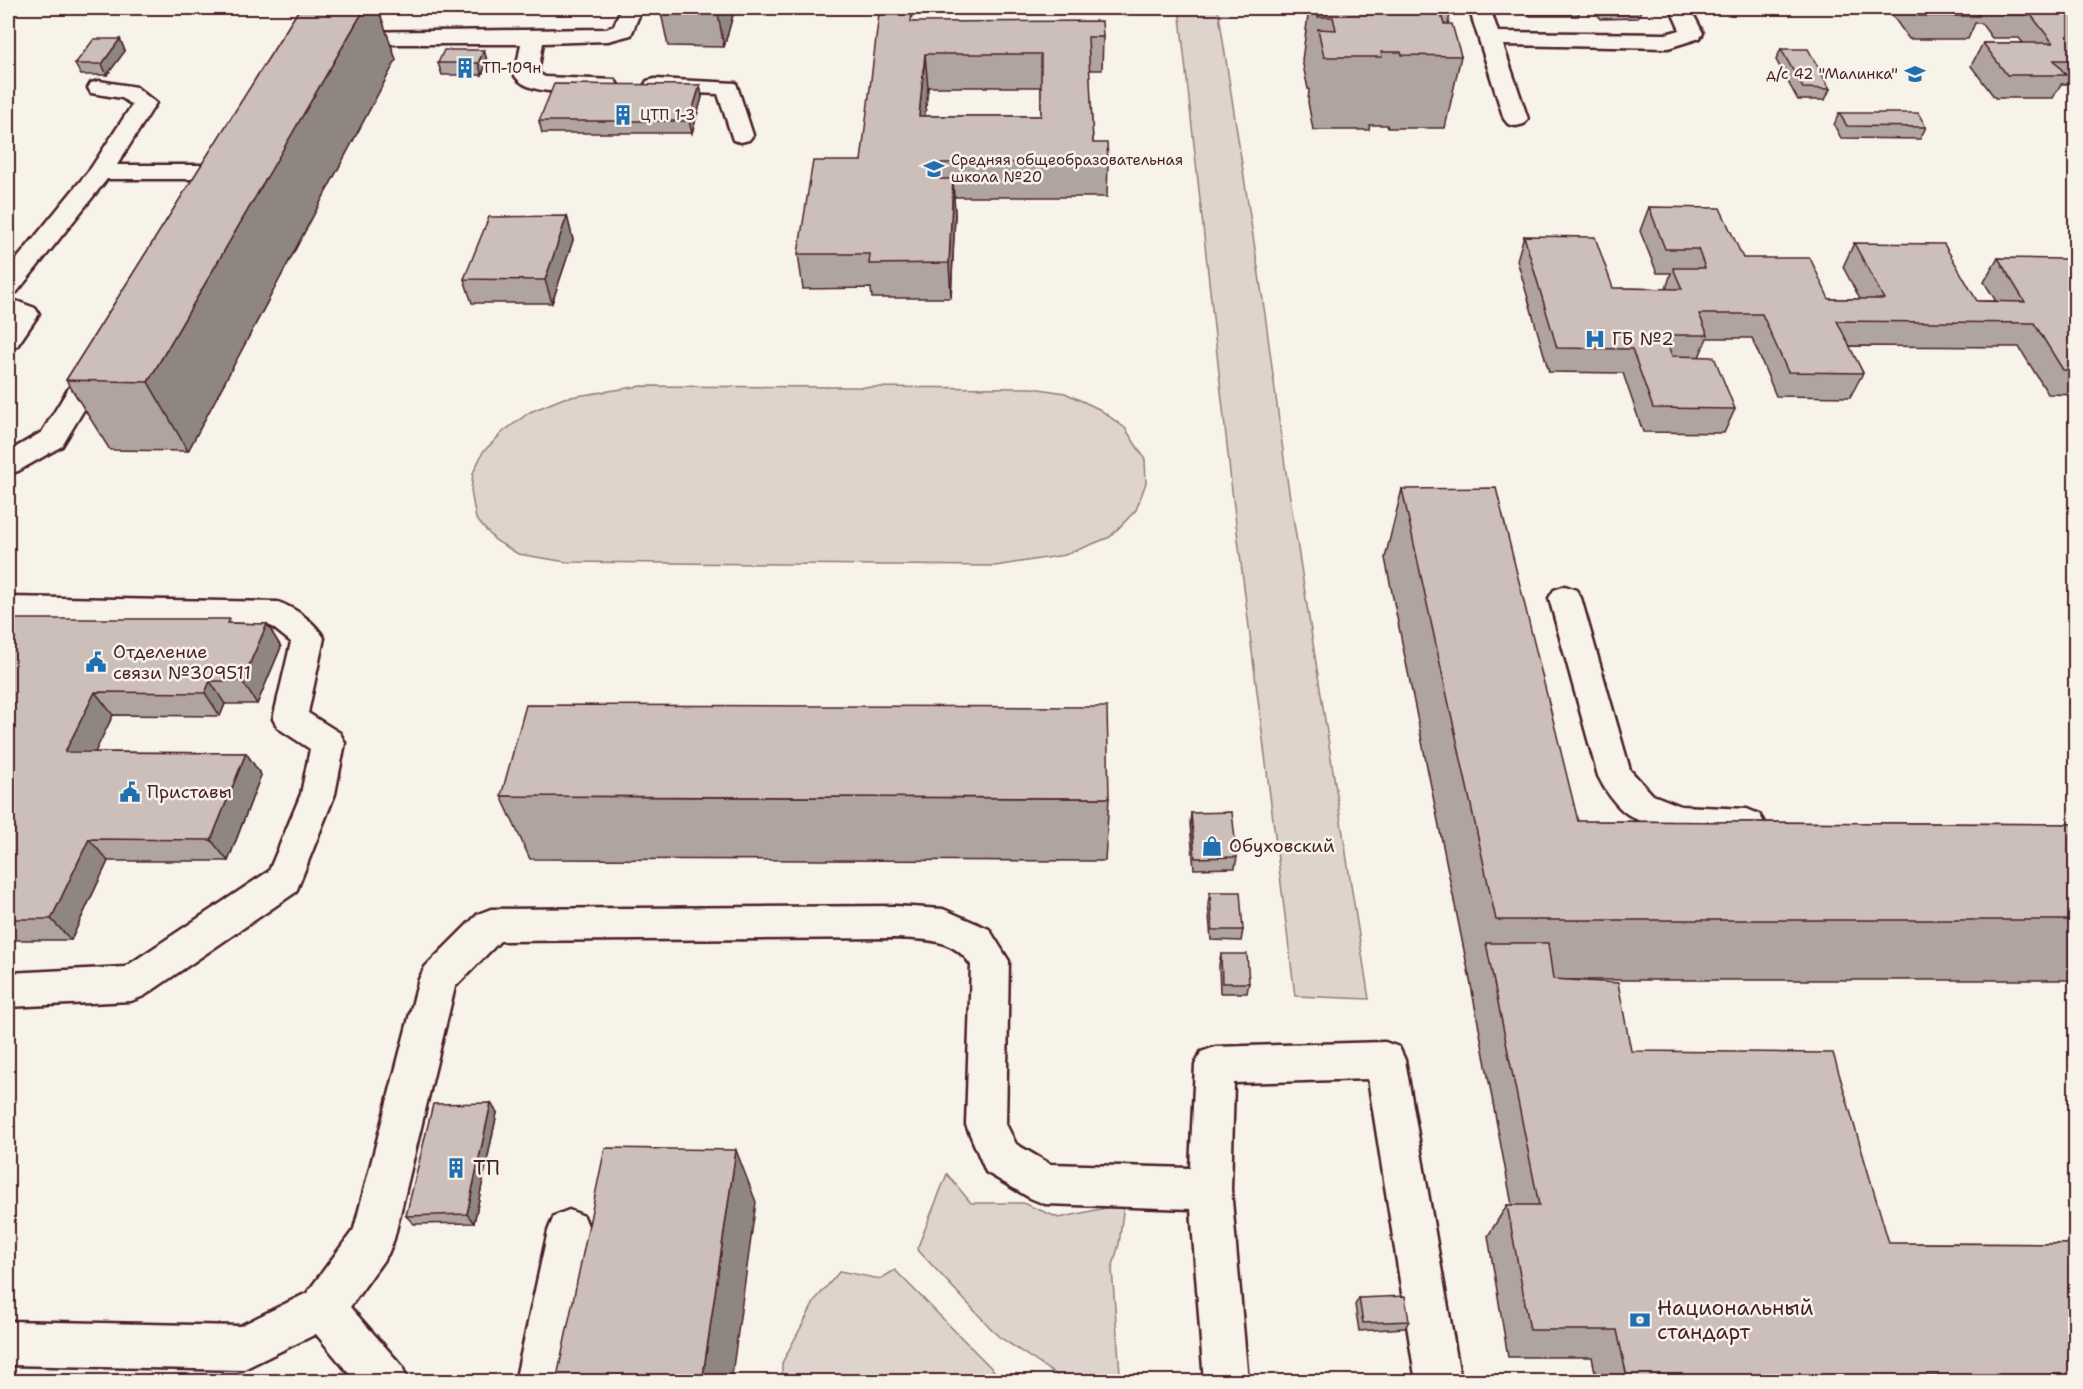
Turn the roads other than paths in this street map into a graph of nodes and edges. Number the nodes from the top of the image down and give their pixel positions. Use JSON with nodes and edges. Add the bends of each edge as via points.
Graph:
{"nodes":[{"id":1,"x":632,"y":8,"type":"edge"},
{"id":2,"x":1480,"y":8,"type":"edge"},
{"id":3,"x":1680,"y":8,"type":"edge"},
{"id":4,"x":343,"y":32,"type":"edge"},
{"id":5,"x":533,"y":37,"type":"junction"},
{"id":6,"x":1491,"y":38,"type":"junction"},
{"id":7,"x":99,"y":88,"type":"dead end"},
{"id":8,"x":1516,"y":118,"type":"dead end"},
{"id":9,"x":741,"y":135,"type":"dead end"},
{"id":10,"x":100,"y":172,"type":"junction"},
{"id":11,"x":216,"y":172,"type":"edge"},
{"id":12,"x":8,"y":286,"type":"edge"},
{"id":13,"x":8,"y":306,"type":"edge"},
{"id":14,"x":8,"y":340,"type":"edge"},
{"id":15,"x":113,"y":340,"type":"edge"},
{"id":16,"x":8,"y":464,"type":"edge"},
{"id":17,"x":1565,"y":598,"type":"dead end"},
{"id":18,"x":8,"y":609,"type":"edge"},
{"id":19,"x":1780,"y":825,"type":"edge"},
{"id":20,"x":8,"y":990,"type":"edge"},
{"id":21,"x":1210,"y":1189,"type":"junction"},
{"id":22,"x":569,"y":1231,"type":"dead end"},
{"id":23,"x":322,"y":1308,"type":"junction"},
{"id":24,"x":8,"y":1343,"type":"edge"},
{"id":25,"x":386,"y":1382,"type":"edge"},
{"id":26,"x":537,"y":1382,"type":"edge"},
{"id":27,"x":1226,"y":1382,"type":"edge"},
{"id":28,"x":1438,"y":1382,"type":"edge"}],
"edges":[{"from":1,"to":5,"type":"lane","via":[[623,30],[608,35]]},
{"from":2,"to":6,"type":"lane"},
{"from":3,"to":6,"type":"lane","via":[[1692,33],[1668,41]]},
{"from":4,"to":5,"type":"lane"},
{"from":5,"to":9,"type":"lane","via":[[525,76],[541,84],[728,88]]},
{"from":6,"to":8,"type":"lane"},
{"from":7,"to":10,"type":"lane","via":[[128,92],[144,103]]},
{"from":10,"to":11,"type":"lane"},
{"from":10,"to":12,"type":"lane"},
{"from":13,"to":14,"type":"lane","via":[[26,314]]},
{"from":15,"to":16,"type":"lane","via":[[52,439]]},
{"from":17,"to":19,"type":"lane","via":[[1614,776],[1641,805],[1679,820]]},
{"from":18,"to":20,"type":"lane","via":[[278,614],[308,638],[290,718],[328,743],[318,794],[283,881],[132,984]]},
{"from":21,"to":23,"type":"lane","via":[[1046,1184],[1001,1158],[986,1125],[990,961],[976,941],[943,925],[491,925],[438,979],[373,1239]]},
{"from":21,"to":27,"type":"lane"},
{"from":21,"to":28,"type":"lane","via":[[1215,1065],[1385,1060]]},
{"from":22,"to":26,"type":"lane"},
{"from":23,"to":24,"type":"lane","via":[[242,1348]]},
{"from":23,"to":25,"type":"lane"}]}
